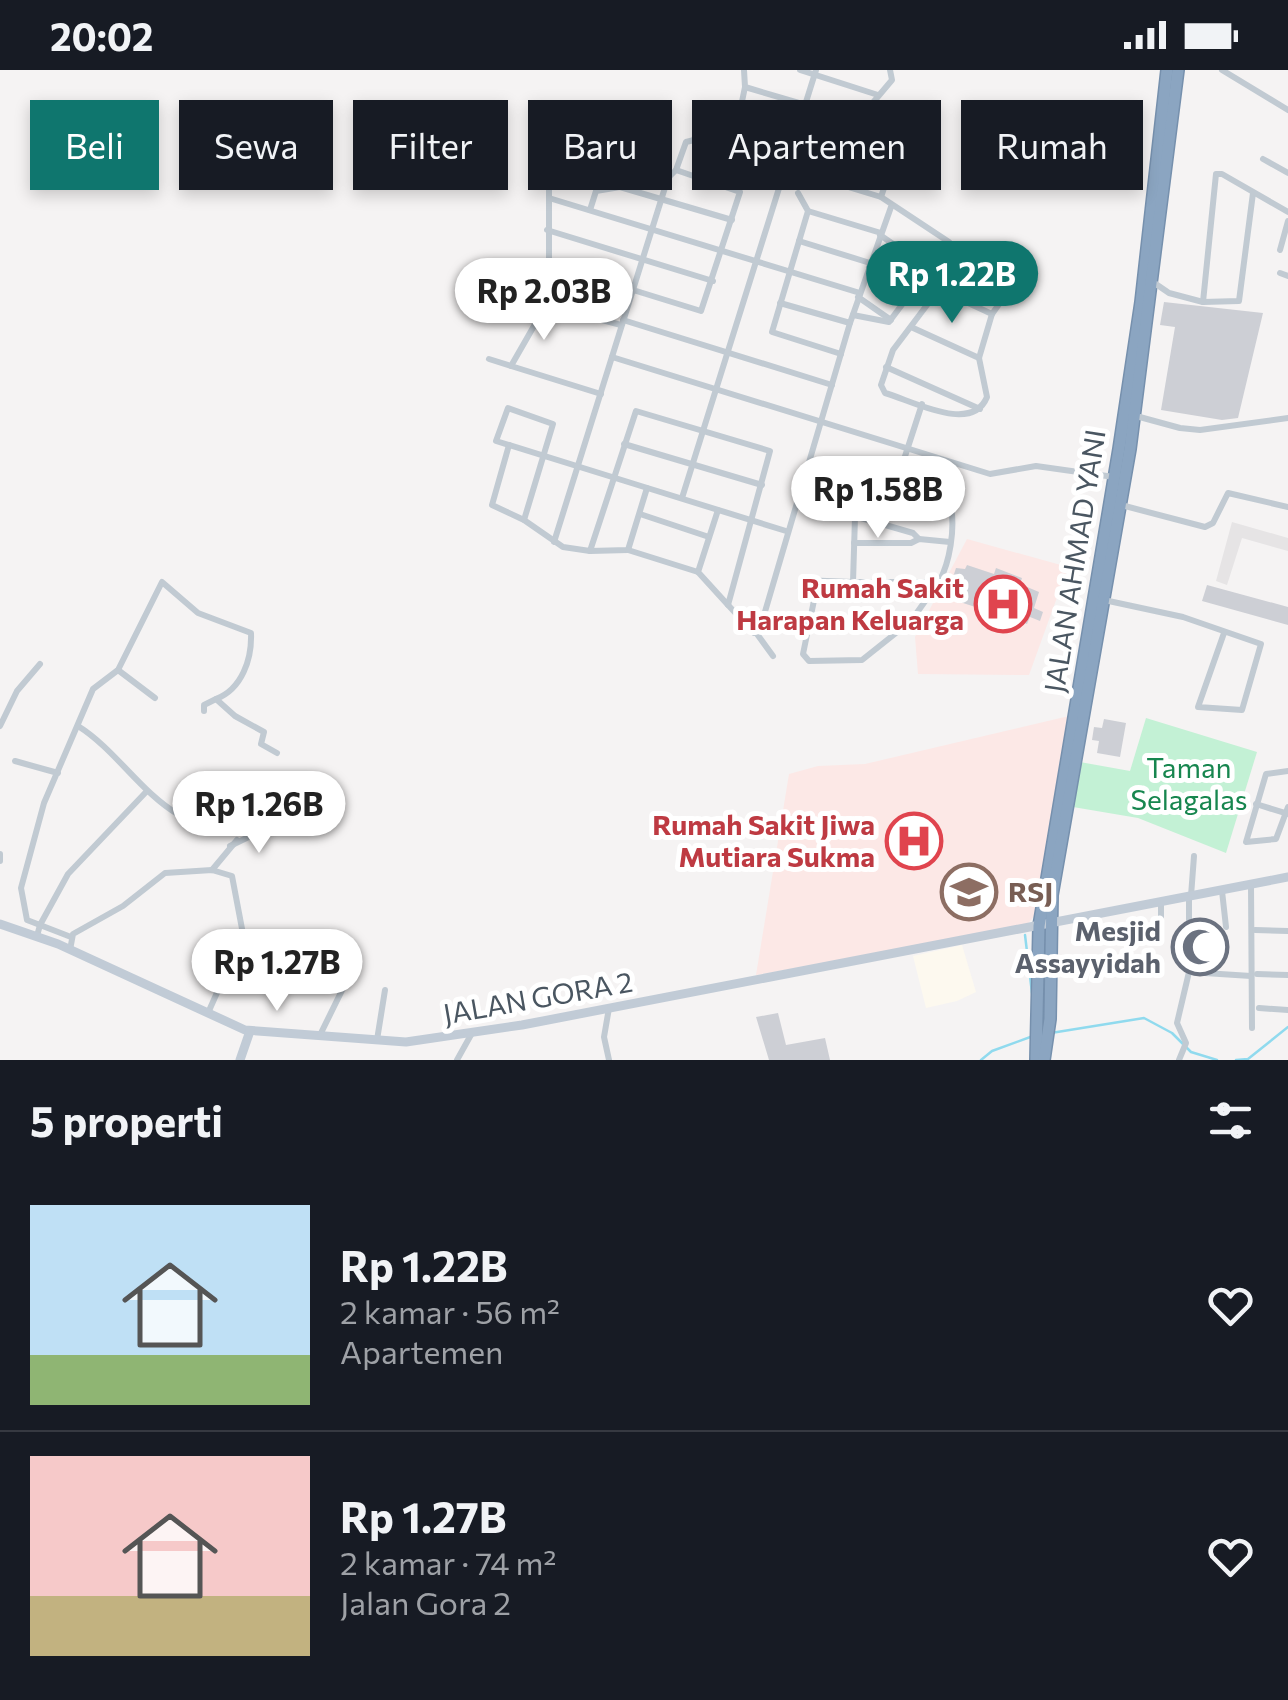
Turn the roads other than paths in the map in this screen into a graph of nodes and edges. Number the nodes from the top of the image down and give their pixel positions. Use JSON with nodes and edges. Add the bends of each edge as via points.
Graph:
{"nodes":[{"id":1,"x":744,"y":70,"type":"edge"},
{"id":2,"x":800,"y":70,"type":"edge"},
{"id":3,"x":890,"y":70,"type":"edge"},
{"id":4,"x":1166,"y":70,"type":"edge"},
{"id":5,"x":1178,"y":70,"type":"edge"},
{"id":6,"x":1222,"y":70,"type":"edge"},
{"id":7,"x":1246,"y":70,"type":"edge"},
{"id":8,"x":816,"y":72,"type":"edge"},
{"id":9,"x":1242,"y":82,"type":"junction"},
{"id":10,"x":746,"y":88,"type":"junction"},
{"id":11,"x":878,"y":95,"type":"junction"},
{"id":12,"x":743,"y":100,"type":"edge"},
{"id":13,"x":788,"y":100,"type":"edge"},
{"id":14,"x":807,"y":100,"type":"edge"},
{"id":15,"x":873,"y":100,"type":"edge"},
{"id":16,"x":1288,"y":110,"type":"edge"},
{"id":17,"x":692,"y":141,"type":"edge"},
{"id":18,"x":1264,"y":159,"type":"dead end"},
{"id":19,"x":676,"y":170,"type":"junction"},
{"id":20,"x":1288,"y":173,"type":"edge"},
{"id":21,"x":549,"y":190,"type":"edge"},
{"id":22,"x":778,"y":190,"type":"edge"},
{"id":23,"x":858,"y":190,"type":"edge"},
{"id":24,"x":883,"y":190,"type":"edge"},
{"id":25,"x":1254,"y":192,"type":"junction"},
{"id":26,"x":798,"y":193,"type":"dead end"},
{"id":27,"x":881,"y":197,"type":"junction"},
{"id":28,"x":549,"y":198,"type":"junction"},
{"id":29,"x":662,"y":199,"type":"junction"},
{"id":30,"x":891,"y":207,"type":"junction"},
{"id":31,"x":590,"y":210,"type":"junction"},
{"id":32,"x":808,"y":211,"type":"junction"},
{"id":33,"x":1288,"y":212,"type":"edge"},
{"id":34,"x":732,"y":220,"type":"junction"},
{"id":35,"x":1288,"y":221,"type":"edge"},
{"id":36,"x":652,"y":229,"type":"junction"},
{"id":37,"x":546,"y":230,"type":"junction"},
{"id":38,"x":880,"y":234,"type":"junction"},
{"id":39,"x":799,"y":241,"type":"junction"},
{"id":40,"x":1280,"y":250,"type":"dead end"},
{"id":41,"x":722,"y":251,"type":"junction"},
{"id":42,"x":642,"y":260,"type":"junction"},
{"id":43,"x":756,"y":261,"type":"junction"},
{"id":44,"x":870,"y":265,"type":"junction"},
{"id":45,"x":931,"y":270,"type":"junction"},
{"id":46,"x":789,"y":271,"type":"junction"},
{"id":47,"x":713,"y":281,"type":"junction"},
{"id":48,"x":1146,"y":282,"type":"junction"},
{"id":49,"x":938,"y":289,"type":"junction"},
{"id":50,"x":632,"y":290,"type":"junction"},
{"id":51,"x":859,"y":295,"type":"junction"},
{"id":52,"x":910,"y":296,"type":"junction"},
{"id":53,"x":780,"y":302,"type":"junction"},
{"id":54,"x":1146,"y":302,"type":"junction"},
{"id":55,"x":1203,"y":302,"type":"junction"},
{"id":56,"x":992,"y":314,"type":"junction"},
{"id":57,"x":852,"y":319,"type":"junction"},
{"id":58,"x":891,"y":320,"type":"junction"},
{"id":59,"x":621,"y":323,"type":"junction"},
{"id":60,"x":910,"y":326,"type":"junction"},
{"id":61,"x":728,"y":353,"type":"junction"},
{"id":62,"x":841,"y":354,"type":"junction"},
{"id":63,"x":612,"y":357,"type":"junction"},
{"id":64,"x":979,"y":358,"type":"junction"},
{"id":65,"x":489,"y":360,"type":"dead end"},
{"id":66,"x":511,"y":366,"type":"junction"},
{"id":67,"x":886,"y":366,"type":"junction"},
{"id":68,"x":832,"y":385,"type":"junction"},
{"id":69,"x":717,"y":389,"type":"junction"},
{"id":70,"x":601,"y":394,"type":"junction"},
{"id":71,"x":922,"y":404,"type":"junction"},
{"id":72,"x":980,"y":409,"type":"junction"},
{"id":73,"x":1134,"y":416,"type":"junction"},
{"id":74,"x":1288,"y":418,"type":"edge"},
{"id":75,"x":820,"y":422,"type":"junction"},
{"id":76,"x":704,"y":429,"type":"junction"},
{"id":77,"x":624,"y":444,"type":"junction"},
{"id":78,"x":509,"y":445,"type":"junction"},
{"id":79,"x":907,"y":448,"type":"junction"},
{"id":80,"x":1124,"y":449,"type":"junction"},
{"id":81,"x":543,"y":455,"type":"junction"},
{"id":82,"x":692,"y":464,"type":"junction"},
{"id":83,"x":578,"y":466,"type":"junction"},
{"id":84,"x":831,"y":469,"type":"dead end"},
{"id":85,"x":846,"y":474,"type":"junction"},
{"id":86,"x":614,"y":477,"type":"junction"},
{"id":87,"x":1114,"y":477,"type":"junction"},
{"id":88,"x":762,"y":485,"type":"junction"},
{"id":89,"x":648,"y":488,"type":"junction"},
{"id":90,"x":894,"y":488,"type":"junction"},
{"id":91,"x":682,"y":498,"type":"junction"},
{"id":92,"x":1120,"y":504,"type":"junction"},
{"id":93,"x":1288,"y":507,"type":"edge"},
{"id":94,"x":718,"y":510,"type":"junction"},
{"id":95,"x":640,"y":514,"type":"junction"},
{"id":96,"x":855,"y":517,"type":"junction"},
{"id":97,"x":524,"y":520,"type":"junction"},
{"id":98,"x":752,"y":520,"type":"junction"},
{"id":99,"x":883,"y":524,"type":"junction"},
{"id":100,"x":786,"y":531,"type":"junction"},
{"id":101,"x":709,"y":537,"type":"junction"},
{"id":102,"x":919,"y":538,"type":"junction"},
{"id":103,"x":554,"y":542,"type":"junction"},
{"id":104,"x":950,"y":542,"type":"junction"},
{"id":105,"x":854,"y":543,"type":"junction"},
{"id":106,"x":628,"y":550,"type":"junction"},
{"id":107,"x":590,"y":551,"type":"junction"},
{"id":108,"x":698,"y":572,"type":"junction"},
{"id":109,"x":801,"y":580,"type":"dead end"},
{"id":110,"x":818,"y":581,"type":"junction"},
{"id":111,"x":852,"y":582,"type":"junction"},
{"id":112,"x":939,"y":582,"type":"junction"},
{"id":113,"x":1101,"y":587,"type":"junction"},
{"id":114,"x":728,"y":605,"type":"junction"},
{"id":115,"x":812,"y":620,"type":"junction"},
{"id":116,"x":906,"y":624,"type":"junction"},
{"id":117,"x":1224,"y":633,"type":"junction"},
{"id":118,"x":758,"y":634,"type":"junction"},
{"id":119,"x":772,"y":656,"type":"dead end"},
{"id":120,"x":40,"y":664,"type":"dead end"},
{"id":121,"x":118,"y":670,"type":"junction"},
{"id":122,"x":155,"y":698,"type":"dead end"},
{"id":123,"x":216,"y":698,"type":"junction"},
{"id":124,"x":4,"y":705,"type":"edge"},
{"id":125,"x":204,"y":711,"type":"dead end"},
{"id":126,"x":0,"y":726,"type":"edge"},
{"id":127,"x":78,"y":726,"type":"junction"},
{"id":128,"x":277,"y":753,"type":"dead end"},
{"id":129,"x":15,"y":761,"type":"dead end"},
{"id":130,"x":1288,"y":771,"type":"edge"},
{"id":131,"x":58,"y":774,"type":"junction"},
{"id":132,"x":146,"y":792,"type":"junction"},
{"id":133,"x":1256,"y":804,"type":"junction"},
{"id":134,"x":1287,"y":811,"type":"edge"},
{"id":135,"x":179,"y":816,"type":"dead end"},
{"id":136,"x":273,"y":825,"type":"dead end"},
{"id":137,"x":1194,"y":856,"type":"dead end"},
{"id":138,"x":212,"y":870,"type":"junction"},
{"id":139,"x":1288,"y":877,"type":"edge"},
{"id":140,"x":1251,"y":886,"type":"junction"},
{"id":141,"x":1222,"y":891,"type":"junction"},
{"id":142,"x":1190,"y":896,"type":"junction"},
{"id":143,"x":1161,"y":900,"type":"junction"},
{"id":144,"x":0,"y":924,"type":"edge"},
{"id":145,"x":1044,"y":924,"type":"junction"},
{"id":146,"x":1226,"y":928,"type":"dead end"},
{"id":147,"x":1255,"y":930,"type":"dead end"},
{"id":148,"x":38,"y":931,"type":"junction"},
{"id":149,"x":1288,"y":931,"type":"edge"},
{"id":150,"x":1161,"y":935,"type":"dead end"},
{"id":151,"x":71,"y":937,"type":"junction"},
{"id":152,"x":70,"y":950,"type":"junction"},
{"id":153,"x":353,"y":968,"type":"dead end"},
{"id":154,"x":1189,"y":972,"type":"junction"},
{"id":155,"x":1254,"y":975,"type":"junction"},
{"id":156,"x":1288,"y":975,"type":"edge"},
{"id":157,"x":385,"y":990,"type":"dead end"},
{"id":158,"x":610,"y":1008,"type":"junction"},
{"id":159,"x":1258,"y":1008,"type":"dead end"},
{"id":160,"x":1288,"y":1010,"type":"edge"},
{"id":161,"x":208,"y":1014,"type":"junction"},
{"id":162,"x":1252,"y":1028,"type":"dead end"},
{"id":163,"x":250,"y":1031,"type":"junction"},
{"id":164,"x":472,"y":1034,"type":"junction"},
{"id":165,"x":319,"y":1036,"type":"junction"},
{"id":166,"x":377,"y":1040,"type":"junction"},
{"id":167,"x":1040,"y":1059,"type":"edge"},
{"id":168,"x":240,"y":1060,"type":"edge"},
{"id":169,"x":457,"y":1060,"type":"edge"},
{"id":170,"x":609,"y":1060,"type":"edge"},
{"id":171,"x":1179,"y":1060,"type":"edge"}],
"edges":[{"from":1,"to":10,"type":"street"},
{"from":2,"to":8,"type":"street"},
{"from":3,"to":11,"type":"street","via":[[892,80]]},
{"from":4,"to":48,"type":"highway","name":"JALAN AHMAD YANI"},
{"from":5,"to":48,"type":"highway"},
{"from":6,"to":9,"type":"street"},
{"from":7,"to":9,"type":"street"},
{"from":8,"to":11,"type":"street"},
{"from":8,"to":14,"type":"street"},
{"from":9,"to":16,"type":"street"},
{"from":10,"to":12,"type":"street"},
{"from":10,"to":13,"type":"street"},
{"from":11,"to":15,"type":"street"},
{"from":17,"to":19,"type":"street","via":[[684,144]]},
{"from":18,"to":20,"type":"street"},
{"from":19,"to":29,"type":"street"},
{"from":19,"to":34,"type":"street","via":[[738,190]]},
{"from":21,"to":28,"type":"street"},
{"from":22,"to":43,"type":"street"},
{"from":23,"to":27,"type":"street"},
{"from":24,"to":27,"type":"street"},
{"from":25,"to":33,"type":"street"},
{"from":25,"to":55,"type":"street","via":[[1240,299]]},
{"from":25,"to":55,"type":"street","via":[[1216,174]]},
{"from":26,"to":32,"type":"street"},
{"from":27,"to":30,"type":"street"},
{"from":28,"to":31,"type":"street"},
{"from":28,"to":37,"type":"street"},
{"from":29,"to":31,"type":"street","via":[[616,186],[596,191]]},
{"from":29,"to":34,"type":"street"},
{"from":29,"to":36,"type":"street"},
{"from":30,"to":38,"type":"street"},
{"from":30,"to":45,"type":"street","via":[[948,242]]},
{"from":31,"to":36,"type":"street"},
{"from":32,"to":38,"type":"street"},
{"from":32,"to":39,"type":"street"},
{"from":34,"to":41,"type":"street"},
{"from":35,"to":40,"type":"street"},
{"from":36,"to":41,"type":"street"},
{"from":36,"to":42,"type":"street"},
{"from":37,"to":42,"type":"street"},
{"from":37,"to":50,"type":"street","via":[[549,264]]},
{"from":38,"to":44,"type":"street"},
{"from":38,"to":45,"type":"street"},
{"from":39,"to":44,"type":"street"},
{"from":39,"to":46,"type":"street"},
{"from":41,"to":43,"type":"street"},
{"from":41,"to":47,"type":"street"},
{"from":42,"to":47,"type":"street"},
{"from":42,"to":50,"type":"street"},
{"from":43,"to":46,"type":"street"},
{"from":43,"to":61,"type":"street"},
{"from":44,"to":51,"type":"street"},
{"from":44,"to":52,"type":"street"},
{"from":45,"to":52,"type":"street"},
{"from":46,"to":51,"type":"street"},
{"from":46,"to":53,"type":"street"},
{"from":47,"to":50,"type":"street","via":[[701,312]]},
{"from":48,"to":54,"type":"highway","name":"JALAN AHMAD YANI"},
{"from":48,"to":55,"type":"street"},
{"from":49,"to":56,"type":"street"},
{"from":49,"to":56,"type":"street","via":[[965,253],[996,264],[1011,275]]},
{"from":49,"to":60,"type":"street"},
{"from":50,"to":59,"type":"street"},
{"from":51,"to":57,"type":"street"},
{"from":51,"to":58,"type":"street"},
{"from":52,"to":58,"type":"street"},
{"from":53,"to":57,"type":"street"},
{"from":53,"to":62,"type":"street","via":[[772,332]]},
{"from":54,"to":73,"type":"highway"},
{"from":54,"to":80,"type":"highway","name":"JALAN AHMAD YANI"},
{"from":56,"to":64,"type":"street"},
{"from":57,"to":58,"type":"street"},
{"from":57,"to":62,"type":"street"},
{"from":59,"to":61,"type":"street"},
{"from":59,"to":63,"type":"street"},
{"from":59,"to":66,"type":"street","via":[[546,304]]},
{"from":60,"to":64,"type":"street"},
{"from":60,"to":67,"type":"street"},
{"from":61,"to":68,"type":"street"},
{"from":61,"to":69,"type":"street"},
{"from":62,"to":68,"type":"street"},
{"from":63,"to":69,"type":"street"},
{"from":63,"to":70,"type":"street"},
{"from":64,"to":72,"type":"street","via":[[988,389]]},
{"from":65,"to":66,"type":"street"},
{"from":66,"to":70,"type":"street"},
{"from":67,"to":71,"type":"street","via":[[882,390]]},
{"from":67,"to":72,"type":"street"},
{"from":68,"to":75,"type":"street"},
{"from":69,"to":75,"type":"street"},
{"from":69,"to":76,"type":"street"},
{"from":70,"to":83,"type":"street"},
{"from":71,"to":72,"type":"street","via":[[960,416]]},
{"from":71,"to":79,"type":"street"},
{"from":73,"to":74,"type":"street","via":[[1200,430]]},
{"from":73,"to":80,"type":"highway"},
{"from":75,"to":79,"type":"street"},
{"from":75,"to":100,"type":"street"},
{"from":76,"to":77,"type":"street","via":[[638,410]]},
{"from":76,"to":82,"type":"street"},
{"from":76,"to":88,"type":"street","via":[[767,448]]},
{"from":77,"to":82,"type":"street"},
{"from":77,"to":86,"type":"street"},
{"from":78,"to":81,"type":"street"},
{"from":78,"to":81,"type":"street","via":[[495,436],[508,408],[552,422]]},
{"from":78,"to":97,"type":"street","via":[[492,505]]},
{"from":79,"to":87,"type":"street","via":[[993,475],[1036,466]]},
{"from":79,"to":90,"type":"street"},
{"from":80,"to":87,"type":"highway","name":"JALAN AHMAD YANI"},
{"from":80,"to":92,"type":"highway"},
{"from":81,"to":83,"type":"street"},
{"from":81,"to":97,"type":"street"},
{"from":82,"to":88,"type":"street"},
{"from":82,"to":91,"type":"street"},
{"from":83,"to":86,"type":"street"},
{"from":83,"to":103,"type":"street"},
{"from":84,"to":85,"type":"street"},
{"from":85,"to":90,"type":"street"},
{"from":85,"to":96,"type":"street","via":[[836,509]]},
{"from":86,"to":89,"type":"street"},
{"from":86,"to":107,"type":"street"},
{"from":87,"to":113,"type":"highway","name":"JALAN AHMAD YANI"},
{"from":88,"to":98,"type":"street"},
{"from":89,"to":91,"type":"street"},
{"from":89,"to":95,"type":"street"},
{"from":90,"to":99,"type":"street"},
{"from":90,"to":104,"type":"street","via":[[951,507]]},
{"from":91,"to":94,"type":"street"},
{"from":92,"to":93,"type":"street","via":[[1205,528],[1228,493]]},
{"from":92,"to":113,"type":"highway"},
{"from":94,"to":98,"type":"street"},
{"from":94,"to":101,"type":"street"},
{"from":95,"to":101,"type":"street"},
{"from":95,"to":106,"type":"street"},
{"from":96,"to":99,"type":"street"},
{"from":96,"to":105,"type":"street"},
{"from":97,"to":103,"type":"street"},
{"from":98,"to":100,"type":"street"},
{"from":98,"to":114,"type":"street"},
{"from":99,"to":102,"type":"street"},
{"from":100,"to":118,"type":"street"},
{"from":101,"to":108,"type":"street"},
{"from":102,"to":104,"type":"street"},
{"from":102,"to":105,"type":"street"},
{"from":103,"to":107,"type":"street"},
{"from":104,"to":112,"type":"street"},
{"from":105,"to":111,"type":"street"},
{"from":106,"to":107,"type":"street"},
{"from":106,"to":108,"type":"street"},
{"from":108,"to":114,"type":"street"},
{"from":109,"to":110,"type":"street"},
{"from":110,"to":111,"type":"street"},
{"from":110,"to":115,"type":"street"},
{"from":111,"to":112,"type":"street"},
{"from":112,"to":116,"type":"street"},
{"from":113,"to":117,"type":"street"},
{"from":113,"to":145,"type":"highway","name":"JALAN AHMAD YANI"},
{"from":114,"to":118,"type":"street"},
{"from":115,"to":116,"type":"street"},
{"from":115,"to":116,"type":"street","via":[[803,654],[809,661],[862,660]]},
{"from":117,"to":117,"type":"street","via":[[1198,707],[1242,710],[1261,644]]},
{"from":118,"to":119,"type":"street"},
{"from":120,"to":124,"type":"street"},
{"from":121,"to":122,"type":"street"},
{"from":121,"to":123,"type":"street","via":[[164,582],[198,612],[252,635],[241,677]]},
{"from":121,"to":127,"type":"street","via":[[93,689]]},
{"from":123,"to":125,"type":"street"},
{"from":123,"to":128,"type":"street","via":[[262,731],[261,744]]},
{"from":124,"to":126,"type":"street"},
{"from":127,"to":131,"type":"street"},
{"from":127,"to":132,"type":"street"},
{"from":129,"to":131,"type":"street"},
{"from":130,"to":133,"type":"street","via":[[1268,772]]},
{"from":131,"to":148,"type":"street","via":[[21,888],[24,916]]},
{"from":132,"to":135,"type":"street"},
{"from":132,"to":148,"type":"street","via":[[68,874]]},
{"from":133,"to":134,"type":"street"},
{"from":133,"to":134,"type":"street","via":[[1249,844],[1277,838]]},
{"from":136,"to":138,"type":"street","via":[[234,844]]},
{"from":137,"to":142,"type":"street"},
{"from":138,"to":151,"type":"street","via":[[162,875]]},
{"from":138,"to":161,"type":"street","via":[[232,876],[243,934]]},
{"from":139,"to":140,"type":"street","name":"JALAN GORA 2"},
{"from":140,"to":141,"type":"street","name":"JALAN GORA 2"},
{"from":140,"to":155,"type":"street"},
{"from":141,"to":142,"type":"street","name":"JALAN GORA 2"},
{"from":141,"to":146,"type":"street"},
{"from":142,"to":143,"type":"street","name":"JALAN GORA 2"},
{"from":142,"to":154,"type":"street"},
{"from":143,"to":145,"type":"street","name":"JALAN GORA 2"},
{"from":143,"to":150,"type":"street"},
{"from":144,"to":148,"type":"street","name":"JALAN GORA 2"},
{"from":145,"to":158,"type":"street","name":"JALAN GORA 2"},
{"from":145,"to":167,"type":"highway","name":"JALAN AHMAD YANI"},
{"from":147,"to":149,"type":"street"},
{"from":148,"to":151,"type":"street"},
{"from":148,"to":152,"type":"street","name":"JALAN GORA 2"},
{"from":151,"to":152,"type":"street"},
{"from":152,"to":161,"type":"street","name":"JALAN GORA 2"},
{"from":153,"to":165,"type":"street"},
{"from":154,"to":155,"type":"street"},
{"from":154,"to":171,"type":"street","via":[[1177,1023],[1185,1046]]},
{"from":155,"to":156,"type":"street"},
{"from":155,"to":162,"type":"street"},
{"from":157,"to":166,"type":"street"},
{"from":158,"to":164,"type":"street","name":"JALAN GORA 2"},
{"from":158,"to":170,"type":"street","via":[[604,1036]]},
{"from":159,"to":160,"type":"street"},
{"from":161,"to":163,"type":"street","name":"JALAN GORA 2"},
{"from":163,"to":165,"type":"street","name":"JALAN GORA 2"},
{"from":163,"to":168,"type":"street"},
{"from":164,"to":166,"type":"street","name":"JALAN GORA 2"},
{"from":164,"to":169,"type":"street"},
{"from":165,"to":166,"type":"street","name":"JALAN GORA 2"}]}
